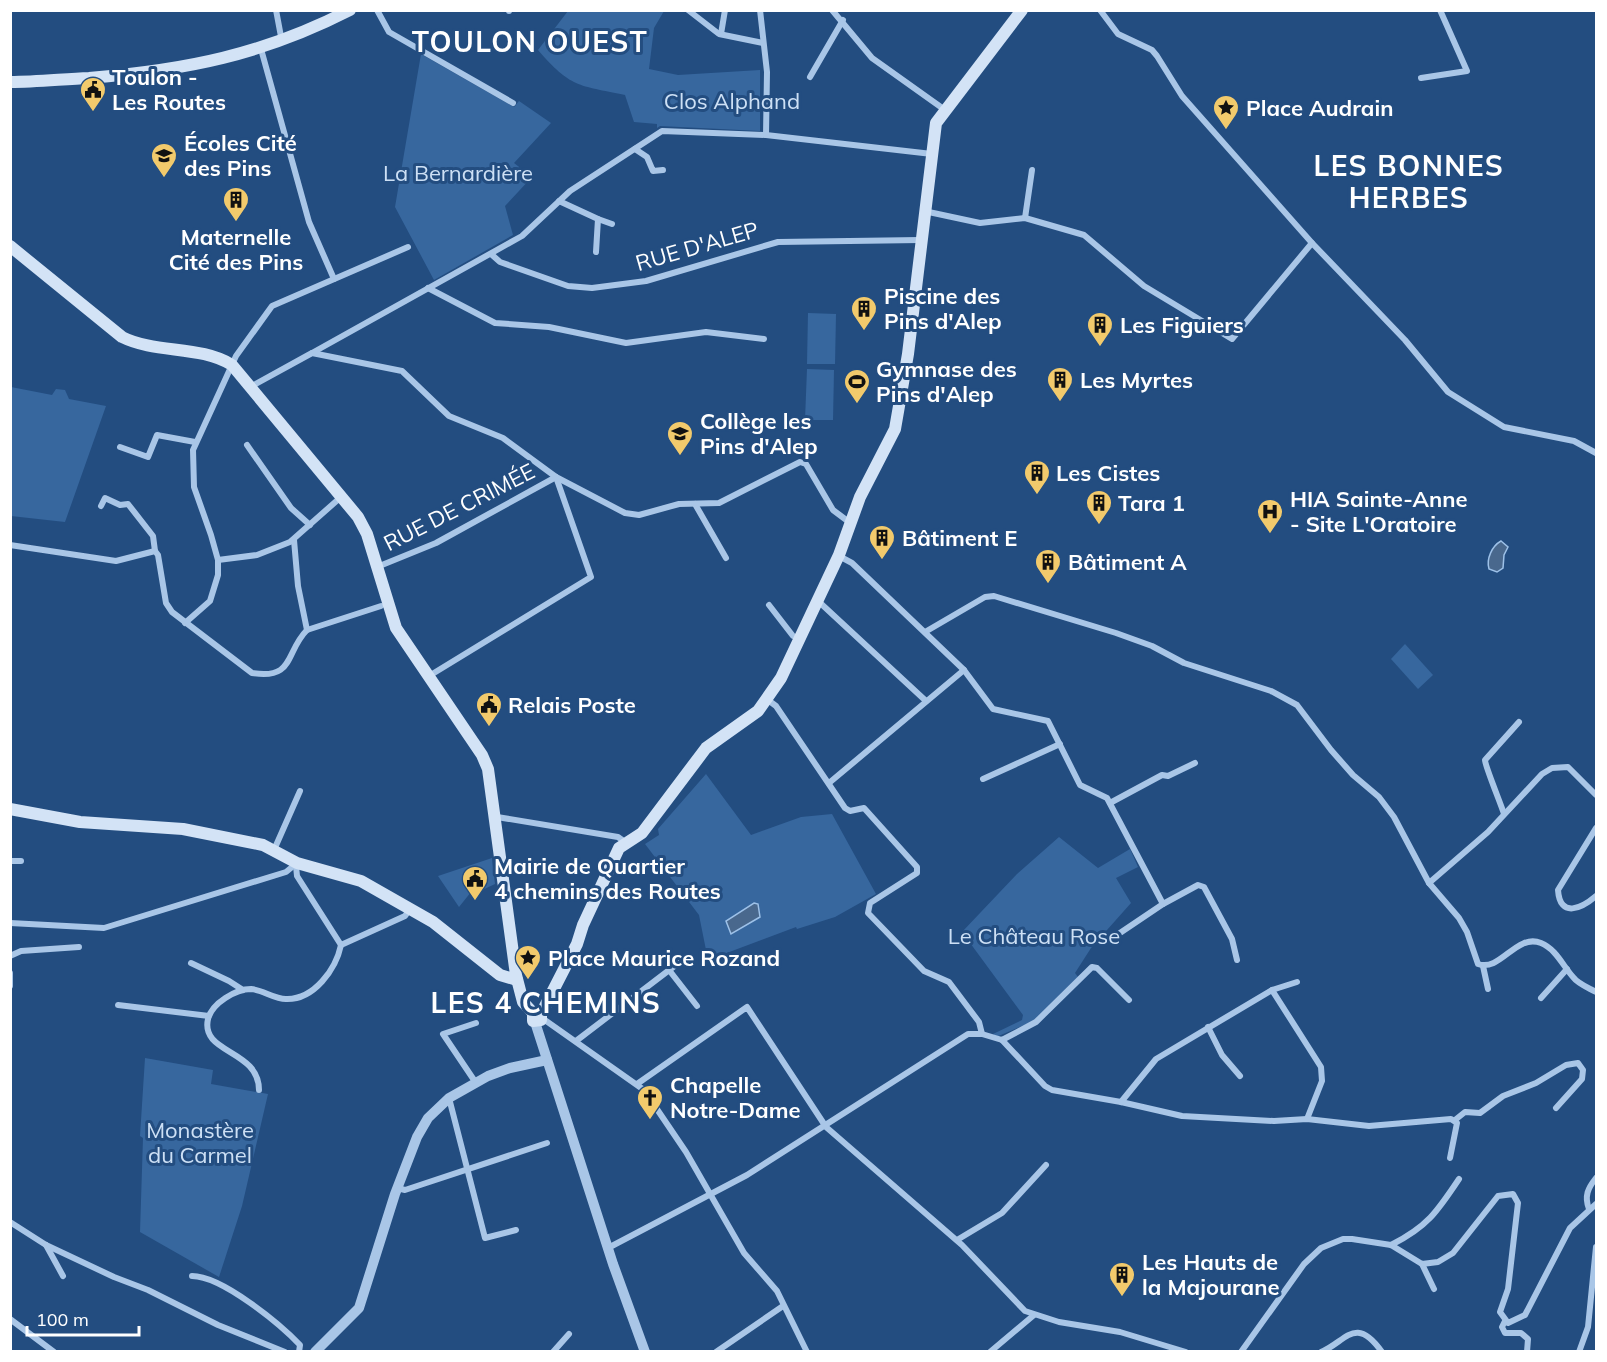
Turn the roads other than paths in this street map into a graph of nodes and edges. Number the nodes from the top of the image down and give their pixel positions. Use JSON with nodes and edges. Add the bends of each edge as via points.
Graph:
{"nodes":[{"id":1,"x":276,"y":10,"type":"edge"},
{"id":2,"x":350,"y":10,"type":"edge"},
{"id":3,"x":377,"y":10,"type":"edge"},
{"id":4,"x":688,"y":10,"type":"edge"},
{"id":5,"x":725,"y":10,"type":"edge"},
{"id":6,"x":759,"y":10,"type":"edge"},
{"id":7,"x":832,"y":10,"type":"edge"},
{"id":8,"x":1022,"y":10,"type":"edge"},
{"id":9,"x":1100,"y":10,"type":"edge"},
{"id":10,"x":1440,"y":10,"type":"edge"},
{"id":11,"x":843,"y":20,"type":"junction"},
{"id":12,"x":721,"y":34,"type":"junction"},
{"id":13,"x":282,"y":42,"type":"junction"},
{"id":14,"x":763,"y":43,"type":"junction"},
{"id":15,"x":261,"y":49,"type":"junction"},
{"id":16,"x":810,"y":77,"type":"dead end"},
{"id":17,"x":1421,"y":78,"type":"dead end"},
{"id":18,"x":10,"y":82,"type":"edge"},
{"id":19,"x":513,"y":103,"type":"dead end"},
{"id":20,"x":945,"y":110,"type":"junction"},
{"id":21,"x":766,"y":135,"type":"junction"},
{"id":22,"x":635,"y":149,"type":"junction"},
{"id":23,"x":932,"y":154,"type":"junction"},
{"id":24,"x":663,"y":170,"type":"dead end"},
{"id":25,"x":1032,"y":170,"type":"dead end"},
{"id":26,"x":559,"y":201,"type":"junction"},
{"id":27,"x":924,"y":211,"type":"junction"},
{"id":28,"x":1025,"y":218,"type":"junction"},
{"id":29,"x":598,"y":219,"type":"junction"},
{"id":30,"x":612,"y":224,"type":"dead end"},
{"id":31,"x":920,"y":240,"type":"junction"},
{"id":32,"x":1312,"y":243,"type":"junction"},
{"id":33,"x":10,"y":246,"type":"edge"},
{"id":34,"x":408,"y":247,"type":"dead end"},
{"id":35,"x":596,"y":252,"type":"dead end"},
{"id":36,"x":491,"y":254,"type":"junction"},
{"id":37,"x":334,"y":279,"type":"junction"},
{"id":38,"x":428,"y":288,"type":"junction"},
{"id":39,"x":764,"y":339,"type":"dead end"},
{"id":40,"x":312,"y":353,"type":"junction"},
{"id":41,"x":232,"y":365,"type":"junction"},
{"id":42,"x":252,"y":386,"type":"junction"},
{"id":43,"x":195,"y":442,"type":"junction"},
{"id":44,"x":247,"y":445,"type":"dead end"},
{"id":45,"x":120,"y":447,"type":"dead end"},
{"id":46,"x":1596,"y":453,"type":"edge"},
{"id":47,"x":556,"y":477,"type":"junction"},
{"id":48,"x":341,"y":497,"type":"junction"},
{"id":49,"x":695,"y":504,"type":"junction"},
{"id":50,"x":101,"y":506,"type":"dead end"},
{"id":51,"x":849,"y":522,"type":"junction"},
{"id":52,"x":310,"y":525,"type":"junction"},
{"id":53,"x":294,"y":540,"type":"junction"},
{"id":54,"x":10,"y":545,"type":"edge"},
{"id":55,"x":155,"y":551,"type":"junction"},
{"id":56,"x":838,"y":555,"type":"junction"},
{"id":57,"x":726,"y":558,"type":"dead end"},
{"id":58,"x":218,"y":560,"type":"junction"},
{"id":59,"x":377,"y":567,"type":"junction"},
{"id":60,"x":817,"y":600,"type":"junction"},
{"id":61,"x":769,"y":605,"type":"dead end"},
{"id":62,"x":381,"y":606,"type":"dead end"},
{"id":63,"x":185,"y":623,"type":"junction"},
{"id":64,"x":307,"y":630,"type":"junction"},
{"id":65,"x":925,"y":632,"type":"junction"},
{"id":66,"x":799,"y":638,"type":"junction"},
{"id":67,"x":964,"y":670,"type":"junction"},
{"id":68,"x":429,"y":677,"type":"junction"},
{"id":69,"x":768,"y":700,"type":"junction"},
{"id":70,"x":926,"y":701,"type":"junction"},
{"id":71,"x":1519,"y":722,"type":"dead end"},
{"id":72,"x":1060,"y":744,"type":"junction"},
{"id":73,"x":1195,"y":763,"type":"dead end"},
{"id":74,"x":983,"y":779,"type":"dead end"},
{"id":75,"x":829,"y":783,"type":"junction"},
{"id":76,"x":300,"y":791,"type":"dead end"},
{"id":77,"x":1596,"y":795,"type":"edge"},
{"id":78,"x":1110,"y":803,"type":"junction"},
{"id":79,"x":10,"y":808,"type":"edge"},
{"id":80,"x":1504,"y":814,"type":"junction"},
{"id":81,"x":497,"y":817,"type":"junction"},
{"id":82,"x":1596,"y":828,"type":"edge"},
{"id":83,"x":626,"y":842,"type":"junction"},
{"id":84,"x":274,"y":850,"type":"junction"},
{"id":85,"x":10,"y":861,"type":"edge"},
{"id":86,"x":21,"y":861,"type":"dead end"},
{"id":87,"x":297,"y":863,"type":"junction"},
{"id":88,"x":1429,"y":883,"type":"junction"},
{"id":89,"x":1596,"y":896,"type":"edge"},
{"id":90,"x":1163,"y":904,"type":"junction"},
{"id":91,"x":410,"y":909,"type":"junction"},
{"id":92,"x":10,"y":923,"type":"edge"},
{"id":93,"x":1114,"y":937,"type":"dead end"},
{"id":94,"x":341,"y":945,"type":"junction"},
{"id":95,"x":79,"y":947,"type":"dead end"},
{"id":96,"x":10,"y":956,"type":"edge"},
{"id":97,"x":685,"y":958,"type":"dead end"},
{"id":98,"x":1237,"y":960,"type":"dead end"},
{"id":99,"x":191,"y":963,"type":"dead end"},
{"id":100,"x":1483,"y":966,"type":"junction"},
{"id":101,"x":1567,"y":969,"type":"junction"},
{"id":102,"x":669,"y":970,"type":"junction"},
{"id":103,"x":10,"y":973,"type":"edge"},
{"id":104,"x":517,"y":980,"type":"junction"},
{"id":105,"x":1297,"y":982,"type":"dead end"},
{"id":106,"x":10,"y":986,"type":"edge"},
{"id":107,"x":1488,"y":989,"type":"dead end"},
{"id":108,"x":243,"y":990,"type":"junction"},
{"id":109,"x":1272,"y":990,"type":"junction"},
{"id":110,"x":1596,"y":992,"type":"edge"},
{"id":111,"x":1541,"y":998,"type":"dead end"},
{"id":112,"x":1129,"y":1000,"type":"dead end"},
{"id":113,"x":117,"y":1005,"type":"dead end"},
{"id":114,"x":696,"y":1006,"type":"dead end"},
{"id":115,"x":209,"y":1016,"type":"junction"},
{"id":116,"x":538,"y":1017,"type":"junction"},
{"id":117,"x":477,"y":1023,"type":"dead end"},
{"id":118,"x":1208,"y":1027,"type":"junction"},
{"id":119,"x":982,"y":1034,"type":"junction"},
{"id":120,"x":1002,"y":1040,"type":"junction"},
{"id":121,"x":576,"y":1041,"type":"junction"},
{"id":122,"x":547,"y":1060,"type":"junction"},
{"id":123,"x":1240,"y":1076,"type":"dead end"},
{"id":124,"x":476,"y":1083,"type":"junction"},
{"id":125,"x":637,"y":1084,"type":"junction"},
{"id":126,"x":259,"y":1090,"type":"dead end"},
{"id":127,"x":449,"y":1098,"type":"junction"},
{"id":128,"x":1121,"y":1102,"type":"junction"},
{"id":129,"x":1556,"y":1108,"type":"dead end"},
{"id":130,"x":1307,"y":1119,"type":"junction"},
{"id":131,"x":1455,"y":1120,"type":"junction"},
{"id":132,"x":826,"y":1127,"type":"junction"},
{"id":133,"x":547,"y":1143,"type":"dead end"},
{"id":134,"x":1450,"y":1158,"type":"dead end"},
{"id":135,"x":1046,"y":1165,"type":"dead end"},
{"id":136,"x":468,"y":1168,"type":"junction"},
{"id":137,"x":1596,"y":1178,"type":"edge"},
{"id":138,"x":1459,"y":1179,"type":"dead end"},
{"id":139,"x":397,"y":1188,"type":"junction"},
{"id":140,"x":709,"y":1194,"type":"junction"},
{"id":141,"x":1596,"y":1204,"type":"edge"},
{"id":142,"x":1589,"y":1209,"type":"junction"},
{"id":143,"x":10,"y":1222,"type":"edge"},
{"id":144,"x":516,"y":1230,"type":"dead end"},
{"id":145,"x":957,"y":1240,"type":"junction"},
{"id":146,"x":46,"y":1245,"type":"junction"},
{"id":147,"x":1391,"y":1245,"type":"junction"},
{"id":148,"x":1596,"y":1247,"type":"edge"},
{"id":149,"x":608,"y":1248,"type":"junction"},
{"id":150,"x":1422,"y":1264,"type":"junction"},
{"id":151,"x":63,"y":1276,"type":"dead end"},
{"id":152,"x":192,"y":1276,"type":"dead end"},
{"id":153,"x":1434,"y":1289,"type":"dead end"},
{"id":154,"x":783,"y":1306,"type":"junction"},
{"id":155,"x":1034,"y":1315,"type":"junction"},
{"id":156,"x":10,"y":1319,"type":"edge"},
{"id":157,"x":1505,"y":1321,"type":"junction"},
{"id":158,"x":569,"y":1334,"type":"dead end"},
{"id":159,"x":1174,"y":1350,"type":"edge"},
{"id":160,"x":54,"y":1352,"type":"edge"},
{"id":161,"x":285,"y":1352,"type":"edge"},
{"id":162,"x":300,"y":1352,"type":"edge"},
{"id":163,"x":315,"y":1352,"type":"edge"},
{"id":164,"x":553,"y":1352,"type":"edge"},
{"id":165,"x":645,"y":1352,"type":"edge"},
{"id":166,"x":716,"y":1352,"type":"edge"},
{"id":167,"x":807,"y":1352,"type":"edge"},
{"id":168,"x":990,"y":1352,"type":"edge"},
{"id":169,"x":1186,"y":1352,"type":"edge"},
{"id":170,"x":1241,"y":1352,"type":"edge"},
{"id":171,"x":1321,"y":1352,"type":"edge"},
{"id":172,"x":1382,"y":1352,"type":"edge"},
{"id":173,"x":1527,"y":1352,"type":"edge"},
{"id":174,"x":1579,"y":1352,"type":"edge"}],
"edges":[{"from":1,"to":13,"type":"street"},
{"from":2,"to":13,"type":"main road"},
{"from":3,"to":19,"type":"street","via":[[389,32]]},
{"from":4,"to":12,"type":"street"},
{"from":5,"to":12,"type":"street"},
{"from":6,"to":14,"type":"street"},
{"from":7,"to":11,"type":"street"},
{"from":8,"to":20,"type":"main road"},
{"from":9,"to":32,"type":"street","via":[[1118,34],[1152,50],[1182,96]]},
{"from":10,"to":17,"type":"street","via":[[1467,71]]},
{"from":11,"to":16,"type":"street"},
{"from":11,"to":20,"type":"street","via":[[872,58]]},
{"from":12,"to":14,"type":"street"},
{"from":13,"to":15,"type":"main road"},
{"from":14,"to":21,"type":"street","via":[[767,72]]},
{"from":15,"to":18,"type":"main road","via":[[155,71]]},
{"from":15,"to":37,"type":"street","via":[[309,222]]},
{"from":20,"to":23,"type":"main road","via":[[936,123]]},
{"from":21,"to":22,"type":"street","via":[[662,130]]},
{"from":21,"to":23,"type":"street"},
{"from":22,"to":24,"type":"street","via":[[647,158],[653,171]]},
{"from":22,"to":26,"type":"street"},
{"from":23,"to":27,"type":"main road"},
{"from":25,"to":28,"type":"street"},
{"from":26,"to":29,"type":"street"},
{"from":26,"to":36,"type":"street","via":[[522,236]]},
{"from":27,"to":28,"type":"street","via":[[980,223]]},
{"from":27,"to":31,"type":"main road"},
{"from":28,"to":32,"type":"street","via":[[1084,236],[1144,286],[1232,339]]},
{"from":29,"to":30,"type":"street"},
{"from":29,"to":35,"type":"street"},
{"from":31,"to":36,"type":"street","name":"RUE D'ALEP","via":[[778,242],[646,281],[592,288],[568,286],[500,262]]},
{"from":31,"to":51,"type":"main road","via":[[896,429]]},
{"from":32,"to":46,"type":"street","via":[[1406,340],[1448,392],[1504,427],[1574,441]]},
{"from":33,"to":41,"type":"main road","via":[[122,338],[135,344],[217,357]]},
{"from":34,"to":37,"type":"street"},
{"from":36,"to":38,"type":"street"},
{"from":37,"to":41,"type":"street","via":[[273,306]]},
{"from":38,"to":39,"type":"street","via":[[495,323],[549,327],[626,343],[706,332]]},
{"from":38,"to":40,"type":"street"},
{"from":40,"to":42,"type":"street"},
{"from":40,"to":47,"type":"street","via":[[402,371],[449,416],[503,438]]},
{"from":41,"to":42,"type":"main road"},
{"from":41,"to":43,"type":"street"},
{"from":42,"to":48,"type":"main road"},
{"from":43,"to":45,"type":"street","via":[[158,435],[148,458]]},
{"from":43,"to":58,"type":"street","via":[[194,488]]},
{"from":44,"to":52,"type":"street","via":[[291,508]]},
{"from":47,"to":49,"type":"street","via":[[625,513],[639,515],[679,504]]},
{"from":47,"to":59,"type":"street","name":"RUE DE CRIMÉE","via":[[436,543]]},
{"from":47,"to":68,"type":"street","via":[[591,577]]},
{"from":48,"to":52,"type":"street"},
{"from":48,"to":59,"type":"main road","via":[[363,525]]},
{"from":49,"to":51,"type":"street","via":[[719,503],[800,462],[806,464],[832,510]]},
{"from":49,"to":57,"type":"street"},
{"from":50,"to":55,"type":"street","via":[[105,498],[120,506],[128,504],[153,536]]},
{"from":51,"to":56,"type":"main road"},
{"from":52,"to":53,"type":"street"},
{"from":53,"to":58,"type":"street","via":[[257,555]]},
{"from":53,"to":64,"type":"street"},
{"from":54,"to":55,"type":"street","via":[[116,561]]},
{"from":55,"to":63,"type":"street","via":[[166,603]]},
{"from":56,"to":60,"type":"main road"},
{"from":56,"to":65,"type":"street","via":[[852,563]]},
{"from":58,"to":63,"type":"street","via":[[213,595]]},
{"from":59,"to":68,"type":"main road","via":[[396,628]]},
{"from":60,"to":66,"type":"main road"},
{"from":60,"to":70,"type":"street"},
{"from":61,"to":66,"type":"street","via":[[793,636]]},
{"from":62,"to":64,"type":"street"},
{"from":63,"to":64,"type":"street","via":[[252,673],[265,675],[279,672],[288,664]]},
{"from":65,"to":67,"type":"street"},
{"from":65,"to":88,"type":"street","via":[[985,597],[994,596],[1116,633],[1184,663],[1271,691],[1297,705],[1353,775],[1379,798],[1405,834]]},
{"from":66,"to":69,"type":"main road"},
{"from":67,"to":70,"type":"street"},
{"from":67,"to":72,"type":"street","via":[[993,709],[1048,721]]},
{"from":68,"to":81,"type":"main road","via":[[482,755]]},
{"from":69,"to":75,"type":"street"},
{"from":69,"to":83,"type":"main road","via":[[706,748],[642,833]]},
{"from":70,"to":75,"type":"street"},
{"from":71,"to":80,"type":"street","via":[[1485,760]]},
{"from":72,"to":74,"type":"street"},
{"from":72,"to":78,"type":"street","via":[[1080,785],[1104,795]]},
{"from":73,"to":78,"type":"street","via":[[1162,775]]},
{"from":75,"to":119,"type":"street","via":[[845,808],[864,808],[917,867],[917,873],[870,903],[868,913],[924,971],[949,982],[979,1022]]},
{"from":76,"to":84,"type":"street"},
{"from":77,"to":80,"type":"street","via":[[1576,772],[1560,766],[1542,774]]},
{"from":78,"to":90,"type":"street"},
{"from":79,"to":84,"type":"main road","via":[[80,822],[183,829]]},
{"from":80,"to":88,"type":"street"},
{"from":81,"to":83,"type":"street","via":[[618,837]]},
{"from":81,"to":104,"type":"main road"},
{"from":82,"to":89,"type":"street","via":[[1558,890],[1558,899],[1574,909]]},
{"from":83,"to":116,"type":"main road"},
{"from":84,"to":87,"type":"main road"},
{"from":85,"to":86,"type":"street"},
{"from":87,"to":91,"type":"main road","via":[[361,881]]},
{"from":87,"to":92,"type":"street","via":[[286,872],[104,928]]},
{"from":87,"to":94,"type":"street","via":[[297,876]]},
{"from":88,"to":100,"type":"street","via":[[1459,918],[1477,962]]},
{"from":90,"to":93,"type":"street"},
{"from":90,"to":98,"type":"street","via":[[1192,886],[1204,887],[1232,939]]},
{"from":91,"to":94,"type":"street","via":[[405,916]]},
{"from":91,"to":104,"type":"main road","via":[[434,922],[493,971]]},
{"from":94,"to":108,"type":"street","via":[[337,961],[319,985],[297,998]]},
{"from":95,"to":96,"type":"street","via":[[21,951]]},
{"from":97,"to":102,"type":"street"},
{"from":99,"to":108,"type":"street"},
{"from":100,"to":101,"type":"street","via":[[1531,941],[1554,952]]},
{"from":100,"to":107,"type":"street"},
{"from":101,"to":110,"type":"street","via":[[1574,979]]},
{"from":101,"to":111,"type":"street"},
{"from":102,"to":114,"type":"street"},
{"from":102,"to":121,"type":"street"},
{"from":103,"to":106,"type":"street"},
{"from":104,"to":116,"type":"main road","via":[[523,1002]]},
{"from":105,"to":109,"type":"street"},
{"from":108,"to":115,"type":"street","via":[[219,1003]]},
{"from":109,"to":118,"type":"street"},
{"from":109,"to":130,"type":"street","via":[[1321,1067],[1322,1081]]},
{"from":112,"to":120,"type":"street","via":[[1092,967],[1036,1022]]},
{"from":113,"to":115,"type":"street"},
{"from":115,"to":126,"type":"street","via":[[207,1032],[211,1040],[253,1067]]},
{"from":116,"to":121,"type":"street"},
{"from":116,"to":122,"type":"street"},
{"from":117,"to":124,"type":"street","via":[[443,1034]]},
{"from":118,"to":123,"type":"street","via":[[1222,1055]]},
{"from":118,"to":128,"type":"street","via":[[1156,1059]]},
{"from":119,"to":120,"type":"street"},
{"from":119,"to":132,"type":"street","via":[[968,1034]]},
{"from":120,"to":128,"type":"street","via":[[1052,1090]]},
{"from":121,"to":125,"type":"street"},
{"from":122,"to":124,"type":"street","via":[[510,1068]]},
{"from":122,"to":149,"type":"street"},
{"from":124,"to":127,"type":"street"},
{"from":125,"to":132,"type":"street","via":[[747,1007]]},
{"from":125,"to":140,"type":"street","via":[[686,1152]]},
{"from":127,"to":136,"type":"street"},
{"from":127,"to":139,"type":"street","via":[[423,1126]]},
{"from":128,"to":130,"type":"street","via":[[1182,1116]]},
{"from":129,"to":131,"type":"street","via":[[1582,1079],[1583,1070],[1578,1063],[1566,1065],[1503,1096],[1480,1113],[1466,1112]]},
{"from":130,"to":131,"type":"street","via":[[1369,1126]]},
{"from":131,"to":134,"type":"street"},
{"from":132,"to":140,"type":"street"},
{"from":132,"to":145,"type":"street"},
{"from":133,"to":136,"type":"street"},
{"from":135,"to":145,"type":"street","via":[[1002,1213]]},
{"from":136,"to":139,"type":"street","via":[[405,1190]]},
{"from":136,"to":144,"type":"street","via":[[485,1238]]},
{"from":137,"to":142,"type":"street","via":[[1588,1188]]},
{"from":138,"to":147,"type":"street","via":[[1431,1219]]},
{"from":139,"to":163,"type":"street","via":[[359,1308]]},
{"from":140,"to":149,"type":"street"},
{"from":140,"to":154,"type":"street","via":[[744,1253],[777,1291]]},
{"from":141,"to":142,"type":"street"},
{"from":142,"to":157,"type":"street","via":[[1562,1241],[1525,1315],[1514,1322]]},
{"from":143,"to":146,"type":"street"},
{"from":145,"to":155,"type":"street","via":[[1025,1311]]},
{"from":146,"to":151,"type":"street"},
{"from":146,"to":161,"type":"street"},
{"from":147,"to":150,"type":"street"},
{"from":147,"to":170,"type":"street","via":[[1343,1239],[1321,1248],[1304,1264]]},
{"from":148,"to":174,"type":"street","via":[[1588,1326]]},
{"from":149,"to":165,"type":"street"},
{"from":150,"to":153,"type":"street"},
{"from":150,"to":157,"type":"street","via":[[1437,1262],[1453,1253],[1498,1196],[1513,1194],[1518,1203],[1508,1289],[1500,1312]]},
{"from":152,"to":162,"type":"street","via":[[206,1277],[231,1292],[288,1333],[300,1345]]},
{"from":154,"to":166,"type":"street"},
{"from":154,"to":167,"type":"street"},
{"from":155,"to":159,"type":"street","via":[[1120,1332]]},
{"from":155,"to":168,"type":"street"},
{"from":156,"to":160,"type":"street"},
{"from":157,"to":173,"type":"street","via":[[1505,1333],[1521,1333],[1528,1339]]},
{"from":158,"to":164,"type":"street"},
{"from":159,"to":169,"type":"street"},
{"from":171,"to":172,"type":"street","via":[[1347,1334],[1355,1333],[1376,1343]]}]}
